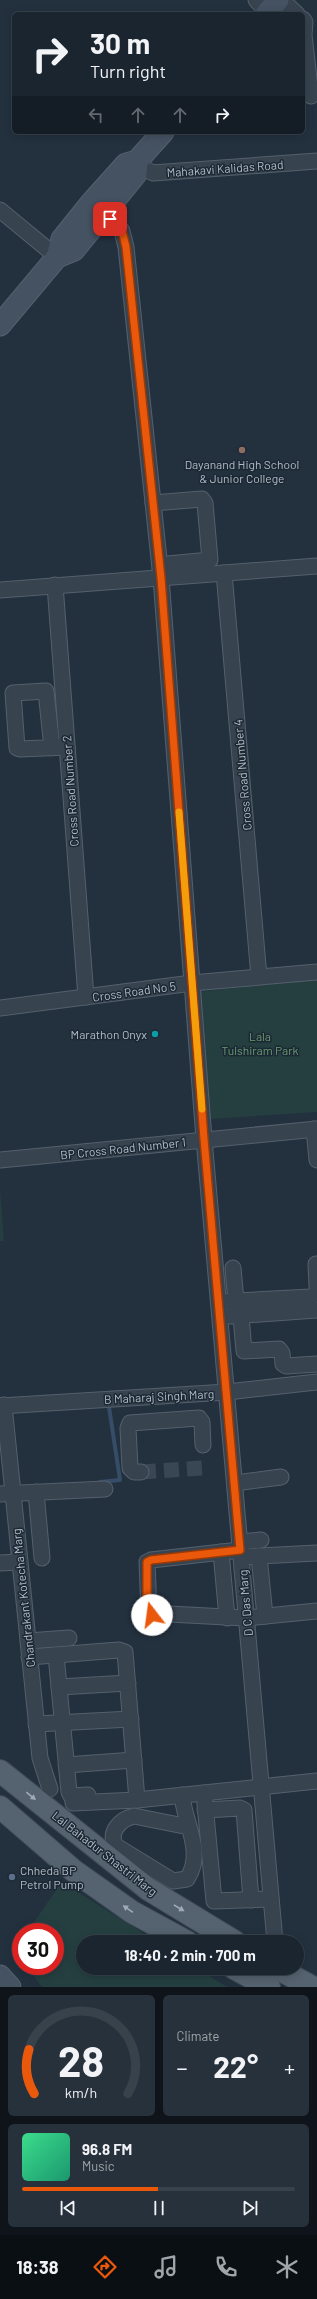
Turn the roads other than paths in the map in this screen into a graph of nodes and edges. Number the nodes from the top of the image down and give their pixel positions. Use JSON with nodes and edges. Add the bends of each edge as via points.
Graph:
{"nodes":[{"id":1,"x":270,"y":5,"type":"edge"},
{"id":2,"x":292,"y":12,"type":"edge"},
{"id":3,"x":305,"y":45,"type":"edge"},
{"id":4,"x":310,"y":96,"type":"edge"},
{"id":5,"x":160,"y":134,"type":"edge"},
{"id":6,"x":137,"y":161,"type":"junction"},
{"id":7,"x":317,"y":161,"type":"edge"},
{"id":8,"x":98,"y":208,"type":"junction"},
{"id":9,"x":0,"y":210,"type":"edge"},
{"id":10,"x":56,"y":257,"type":"junction"},
{"id":11,"x":0,"y":325,"type":"edge"},
{"id":12,"x":158,"y":502,"type":"junction"},
{"id":13,"x":317,"y":566,"type":"edge"},
{"id":14,"x":196,"y":569,"type":"junction"},
{"id":15,"x":166,"y":573,"type":"junction"},
{"id":16,"x":224,"y":573,"type":"junction"},
{"id":17,"x":55,"y":585,"type":"junction"},
{"id":18,"x":0,"y":590,"type":"edge"},
{"id":19,"x":67,"y":747,"type":"junction"},
{"id":20,"x":52,"y":748,"type":"dead end"},
{"id":21,"x":317,"y":972,"type":"edge"},
{"id":22,"x":259,"y":977,"type":"junction"},
{"id":23,"x":192,"y":983,"type":"junction"},
{"id":24,"x":86,"y":998,"type":"junction"},
{"id":25,"x":0,"y":1008,"type":"edge"},
{"id":26,"x":316,"y":1129,"type":"edge"},
{"id":27,"x":204,"y":1139,"type":"junction"},
{"id":28,"x":317,"y":1152,"type":"edge"},
{"id":29,"x":0,"y":1160,"type":"edge"},
{"id":30,"x":316,"y":1264,"type":"dead end"},
{"id":31,"x":233,"y":1268,"type":"dead end"},
{"id":32,"x":317,"y":1286,"type":"edge"},
{"id":33,"x":317,"y":1293,"type":"edge"},
{"id":34,"x":236,"y":1301,"type":"junction"},
{"id":35,"x":220,"y":1309,"type":"junction"},
{"id":36,"x":317,"y":1310,"type":"edge"},
{"id":37,"x":241,"y":1316,"type":"junction"},
{"id":38,"x":317,"y":1364,"type":"edge"},
{"id":39,"x":317,"y":1382,"type":"edge"},
{"id":40,"x":227,"y":1392,"type":"junction"},
{"id":41,"x":165,"y":1396,"type":"junction"},
{"id":42,"x":2,"y":1405,"type":"edge"},
{"id":43,"x":167,"y":1420,"type":"junction"},
{"id":44,"x":203,"y":1445,"type":"dead end"},
{"id":45,"x":141,"y":1472,"type":"dead end"},
{"id":46,"x":281,"y":1477,"type":"dead end"},
{"id":47,"x":234,"y":1483,"type":"junction"},
{"id":48,"x":6,"y":1489,"type":"edge"},
{"id":49,"x":105,"y":1489,"type":"dead end"},
{"id":50,"x":36,"y":1492,"type":"junction"},
{"id":51,"x":261,"y":1540,"type":"dead end"},
{"id":52,"x":240,"y":1550,"type":"junction"},
{"id":53,"x":221,"y":1552,"type":"junction"},
{"id":54,"x":317,"y":1553,"type":"edge"},
{"id":55,"x":259,"y":1556,"type":"junction"},
{"id":56,"x":42,"y":1558,"type":"dead end"},
{"id":57,"x":19,"y":1562,"type":"junction"},
{"id":58,"x":0,"y":1563,"type":"edge"},
{"id":59,"x":317,"y":1611,"type":"edge"},
{"id":60,"x":265,"y":1616,"type":"junction"},
{"id":61,"x":228,"y":1618,"type":"junction"},
{"id":62,"x":246,"y":1618,"type":"junction"},
{"id":63,"x":69,"y":1638,"type":"dead end"},
{"id":64,"x":32,"y":1641,"type":"junction"},
{"id":65,"x":56,"y":1654,"type":"junction"},
{"id":66,"x":29,"y":1657,"type":"junction"},
{"id":67,"x":128,"y":1683,"type":"junction"},
{"id":68,"x":59,"y":1687,"type":"junction"},
{"id":69,"x":132,"y":1723,"type":"junction"},
{"id":70,"x":62,"y":1727,"type":"junction"},
{"id":71,"x":37,"y":1728,"type":"junction"},
{"id":72,"x":134,"y":1760,"type":"junction"},
{"id":73,"x":66,"y":1765,"type":"junction"},
{"id":74,"x":0,"y":1771,"type":"edge"},
{"id":75,"x":317,"y":1781,"type":"edge"},
{"id":76,"x":261,"y":1786,"type":"junction"},
{"id":77,"x":50,"y":1789,"type":"dead end"},
{"id":78,"x":204,"y":1793,"type":"junction"},
{"id":79,"x":137,"y":1795,"type":"junction"},
{"id":80,"x":182,"y":1795,"type":"junction"},
{"id":81,"x":73,"y":1803,"type":"dead end"},
{"id":82,"x":205,"y":1810,"type":"junction"},
{"id":83,"x":3,"y":1813,"type":"edge"},
{"id":84,"x":189,"y":1827,"type":"junction"},
{"id":85,"x":271,"y":1899,"type":"junction"},
{"id":86,"x":251,"y":1900,"type":"junction"},
{"id":87,"x":173,"y":1935,"type":"edge"},
{"id":88,"x":224,"y":1935,"type":"edge"},
{"id":89,"x":274,"y":1935,"type":"edge"},
{"id":90,"x":247,"y":1975,"type":"edge"},
{"id":91,"x":290,"y":1975,"type":"edge"},
{"id":92,"x":0,"y":1976,"type":"edge"},
{"id":93,"x":10,"y":1987,"type":"edge"},
{"id":94,"x":269,"y":1987,"type":"edge"},
{"id":95,"x":312,"y":1987,"type":"edge"}],
"edges":[{"from":1,"to":2,"type":"street"},
{"from":3,"to":4,"type":"street"},
{"from":5,"to":6,"type":"main road"},
{"from":6,"to":7,"type":"street","name":"Mahakavi Kalidas Road","via":[[153,173]]},
{"from":6,"to":8,"type":"main road","via":[[126,164]]},
{"from":8,"to":10,"type":"main road","via":[[74,250]]},
{"from":8,"to":12,"type":"street","name":"D C Das Marg","via":[[122,231],[126,247]]},
{"from":9,"to":10,"type":"street"},
{"from":10,"to":11,"type":"main road"},
{"from":12,"to":14,"type":"street","via":[[204,500],[211,558]]},
{"from":12,"to":15,"type":"street","name":"D C Das Marg"},
{"from":13,"to":16,"type":"street"},
{"from":14,"to":15,"type":"street"},
{"from":14,"to":16,"type":"street"},
{"from":15,"to":17,"type":"street"},
{"from":15,"to":23,"type":"street","name":"D C Das Marg"},
{"from":16,"to":22,"type":"street","name":"Cross Road Number 4"},
{"from":17,"to":18,"type":"street"},
{"from":17,"to":19,"type":"street","name":"Cross Road Number 2"},
{"from":19,"to":20,"type":"street"},
{"from":19,"to":24,"type":"street","name":"Cross Road Number 2"},
{"from":21,"to":22,"type":"street","name":"Cross Road No 5"},
{"from":22,"to":23,"type":"street","name":"Cross Road No 5"},
{"from":23,"to":24,"type":"street","name":"Cross Road No 5"},
{"from":23,"to":27,"type":"street","name":"D C Das Marg"},
{"from":24,"to":25,"type":"street","name":"Cross Road No 5"},
{"from":26,"to":27,"type":"street","name":"BP Cross Road Number 1"},
{"from":26,"to":28,"type":"street"},
{"from":27,"to":29,"type":"street","name":"BP Cross Road Number 1"},
{"from":27,"to":35,"type":"street","name":"D C Das Marg"},
{"from":30,"to":32,"type":"street"},
{"from":31,"to":34,"type":"street"},
{"from":33,"to":34,"type":"street","via":[[311,1297]]},
{"from":34,"to":35,"type":"street"},
{"from":35,"to":37,"type":"street"},
{"from":35,"to":40,"type":"street","name":"D C Das Marg"},
{"from":36,"to":37,"type":"street"},
{"from":37,"to":38,"type":"street","via":[[244,1351],[279,1349],[283,1364],[286,1366]]},
{"from":39,"to":40,"type":"street","name":"B Maharaj Singh Marg"},
{"from":40,"to":41,"type":"street","name":"B Maharaj Singh Marg"},
{"from":40,"to":47,"type":"street","name":"D C Das Marg"},
{"from":41,"to":42,"type":"street","name":"B Maharaj Singh Marg"},
{"from":41,"to":43,"type":"street"},
{"from":42,"to":48,"type":"street","name":"Chandrakant Kotecha Marg"},
{"from":43,"to":44,"type":"street","via":[[199,1418],[202,1422]]},
{"from":43,"to":45,"type":"street","via":[[133,1422],[129,1425],[130,1468],[134,1472]]},
{"from":46,"to":47,"type":"street"},
{"from":47,"to":52,"type":"street","name":"D C Das Marg"},
{"from":48,"to":50,"type":"street"},
{"from":48,"to":57,"type":"street","name":"Chandrakant Kotecha Marg"},
{"from":49,"to":50,"type":"street"},
{"from":50,"to":56,"type":"street"},
{"from":51,"to":52,"type":"street"},
{"from":52,"to":53,"type":"street"},
{"from":52,"to":55,"type":"street"},
{"from":52,"to":62,"type":"street","name":"D C Das Marg"},
{"from":53,"to":61,"type":"street"},
{"from":53,"to":61,"type":"street","via":[[147,1562],[147,1609],[152,1615]]},
{"from":54,"to":55,"type":"street"},
{"from":55,"to":60,"type":"street"},
{"from":57,"to":58,"type":"street"},
{"from":57,"to":64,"type":"street","name":"Chandrakant Kotecha Marg","via":[[31,1599]]},
{"from":59,"to":60,"type":"street"},
{"from":60,"to":62,"type":"street"},
{"from":61,"to":62,"type":"street"},
{"from":62,"to":76,"type":"street","name":"D C Das Marg"},
{"from":63,"to":64,"type":"street"},
{"from":64,"to":66,"type":"street","name":"Chandrakant Kotecha Marg"},
{"from":65,"to":66,"type":"street"},
{"from":65,"to":67,"type":"street","via":[[122,1650],[126,1654]]},
{"from":65,"to":68,"type":"street"},
{"from":66,"to":71,"type":"street","name":"Chandrakant Kotecha Marg"},
{"from":67,"to":68,"type":"street"},
{"from":67,"to":69,"type":"street"},
{"from":68,"to":70,"type":"street"},
{"from":69,"to":70,"type":"street"},
{"from":69,"to":72,"type":"street"},
{"from":70,"to":71,"type":"street"},
{"from":70,"to":73,"type":"street"},
{"from":71,"to":77,"type":"street","name":"Chandrakant Kotecha Marg","via":[[40,1758]]},
{"from":72,"to":73,"type":"street"},
{"from":72,"to":79,"type":"street"},
{"from":73,"to":79,"type":"street","via":[[71,1796]]},
{"from":74,"to":88,"type":"main road","name":"Lal Bahadur Shastri Marg","one_way":true,"via":[[148,1889]]},
{"from":75,"to":76,"type":"street"},
{"from":76,"to":78,"type":"street"},
{"from":76,"to":85,"type":"street","name":"D C Das Marg"},
{"from":78,"to":80,"type":"street"},
{"from":78,"to":82,"type":"street"},
{"from":79,"to":80,"type":"street"},
{"from":79,"to":81,"type":"street"},
{"from":80,"to":84,"type":"street"},
{"from":82,"to":86,"type":"street","via":[[214,1901]]},
{"from":82,"to":86,"type":"street","via":[[244,1810]]},
{"from":87,"to":83,"type":"main road","one_way":true,"via":[[132,1912],[74,1871]]},
{"from":84,"to":84,"type":"street","via":[[195,1842],[195,1850],[190,1875],[182,1881],[173,1881],[113,1842],[114,1830],[121,1822],[134,1816]]},
{"from":85,"to":86,"type":"street"},
{"from":85,"to":89,"type":"street","name":"D C Das Marg"},
{"from":90,"to":94,"type":"main road"},
{"from":91,"to":95,"type":"main road"},
{"from":92,"to":93,"type":"main road"}]}
